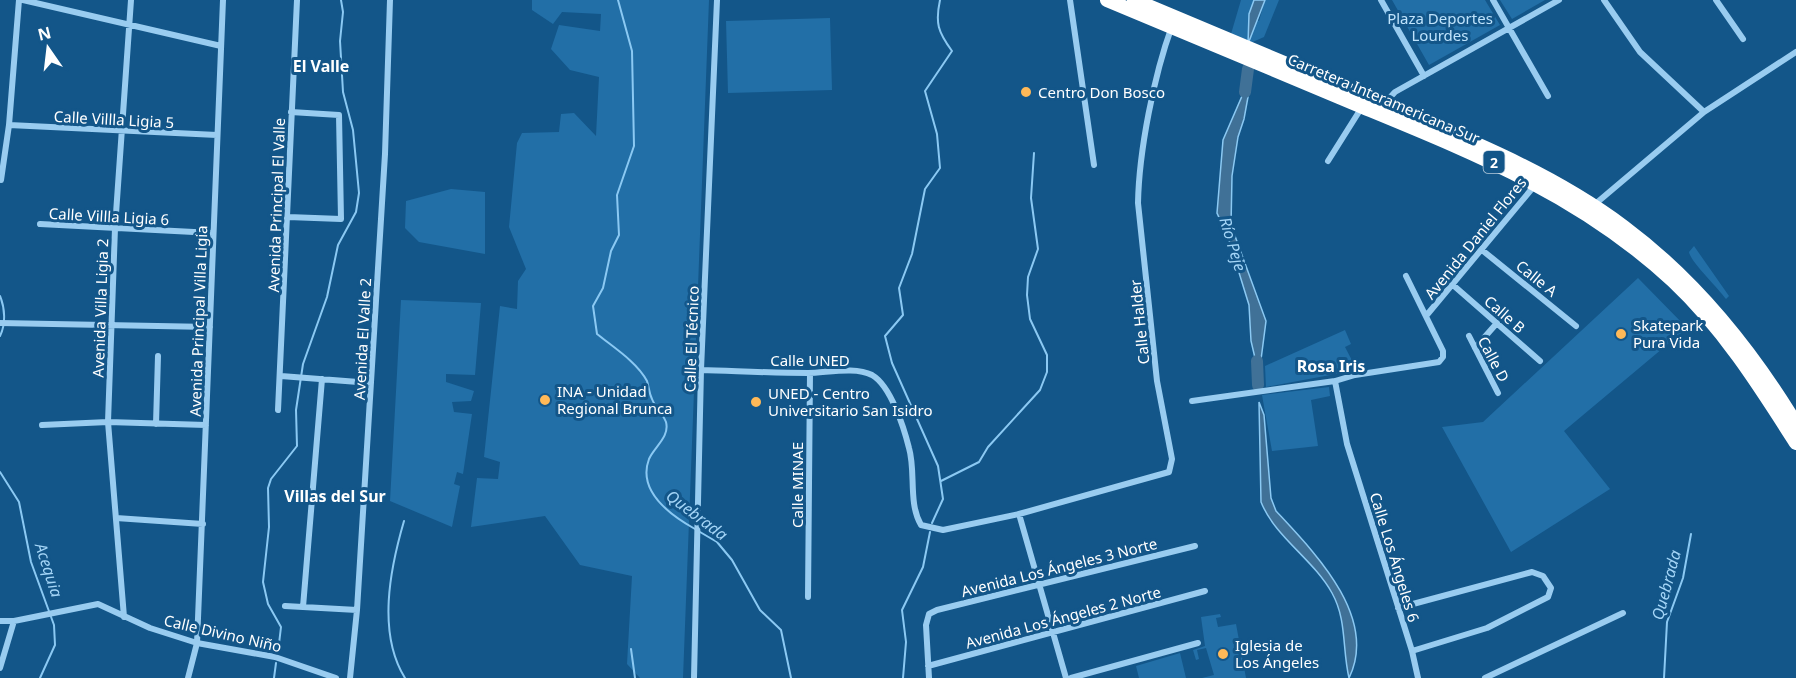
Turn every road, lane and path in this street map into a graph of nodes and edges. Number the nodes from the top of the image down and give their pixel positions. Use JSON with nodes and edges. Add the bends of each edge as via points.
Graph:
{"nodes":[{"id":1,"x":21,"y":0,"type":"edge"},
{"id":2,"x":131,"y":0,"type":"edge"},
{"id":3,"x":224,"y":0,"type":"edge"},
{"id":4,"x":297,"y":0,"type":"edge"},
{"id":5,"x":390,"y":0,"type":"edge"},
{"id":6,"x":717,"y":0,"type":"edge"},
{"id":7,"x":1070,"y":0,"type":"edge"},
{"id":8,"x":1107,"y":0,"type":"edge"},
{"id":9,"x":1134,"y":0,"type":"edge"},
{"id":10,"x":1381,"y":0,"type":"edge"},
{"id":11,"x":1492,"y":0,"type":"edge"},
{"id":12,"x":1559,"y":0,"type":"edge"},
{"id":13,"x":1604,"y":0,"type":"edge"},
{"id":14,"x":1716,"y":0,"type":"edge"},
{"id":15,"x":1173,"y":22,"type":"junction"},
{"id":16,"x":129,"y":25,"type":"junction"},
{"id":17,"x":1509,"y":28,"type":"junction"},
{"id":18,"x":1743,"y":39,"type":"dead end"},
{"id":19,"x":221,"y":46,"type":"junction"},
{"id":20,"x":1796,"y":52,"type":"edge"},
{"id":21,"x":1424,"y":76,"type":"junction"},
{"id":22,"x":1548,"y":96,"type":"dead end"},
{"id":23,"x":1343,"y":99,"type":"junction"},
{"id":24,"x":1384,"y":105,"type":"junction"},
{"id":25,"x":1362,"y":106,"type":"junction"},
{"id":26,"x":291,"y":112,"type":"junction"},
{"id":27,"x":1704,"y":112,"type":"junction"},
{"id":28,"x":1404,"y":124,"type":"junction"},
{"id":29,"x":9,"y":125,"type":"junction"},
{"id":30,"x":121,"y":132,"type":"junction"},
{"id":31,"x":217,"y":135,"type":"junction"},
{"id":32,"x":1328,"y":161,"type":"dead end"},
{"id":33,"x":1094,"y":165,"type":"dead end"},
{"id":34,"x":1539,"y":178,"type":"junction"},
{"id":35,"x":1,"y":180,"type":"edge"},
{"id":36,"x":1594,"y":205,"type":"junction"},
{"id":37,"x":288,"y":217,"type":"junction"},
{"id":38,"x":40,"y":224,"type":"dead end"},
{"id":39,"x":115,"y":228,"type":"junction"},
{"id":40,"x":213,"y":233,"type":"junction"},
{"id":41,"x":1482,"y":250,"type":"junction"},
{"id":42,"x":1645,"y":257,"type":"junction"},
{"id":43,"x":1406,"y":276,"type":"dead end"},
{"id":44,"x":1454,"y":285,"type":"junction"},
{"id":45,"x":1716,"y":312,"type":"junction"},
{"id":46,"x":1426,"y":316,"type":"junction"},
{"id":47,"x":0,"y":323,"type":"edge"},
{"id":48,"x":1497,"y":323,"type":"junction"},
{"id":49,"x":111,"y":324,"type":"junction"},
{"id":50,"x":1576,"y":326,"type":"dead end"},
{"id":51,"x":210,"y":327,"type":"junction"},
{"id":52,"x":1468,"y":336,"type":"dead end"},
{"id":53,"x":1475,"y":348,"type":"junction"},
{"id":54,"x":158,"y":356,"type":"dead end"},
{"id":55,"x":1540,"y":361,"type":"dead end"},
{"id":56,"x":702,"y":370,"type":"junction"},
{"id":57,"x":810,"y":373,"type":"junction"},
{"id":58,"x":280,"y":376,"type":"junction"},
{"id":59,"x":322,"y":379,"type":"junction"},
{"id":60,"x":1335,"y":381,"type":"junction"},
{"id":61,"x":371,"y":383,"type":"junction"},
{"id":62,"x":1498,"y":393,"type":"dead end"},
{"id":63,"x":1192,"y":401,"type":"dead end"},
{"id":64,"x":278,"y":410,"type":"dead end"},
{"id":65,"x":108,"y":422,"type":"junction"},
{"id":66,"x":156,"y":423,"type":"junction"},
{"id":67,"x":1796,"y":424,"type":"edge"},
{"id":68,"x":42,"y":425,"type":"dead end"},
{"id":69,"x":206,"y":425,"type":"junction"},
{"id":70,"x":1796,"y":443,"type":"edge"},
{"id":71,"x":1019,"y":514,"type":"junction"},
{"id":72,"x":116,"y":518,"type":"junction"},
{"id":73,"x":203,"y":524,"type":"junction"},
{"id":74,"x":1195,"y":546,"type":"dead end"},
{"id":75,"x":1040,"y":586,"type":"junction"},
{"id":76,"x":1205,"y":591,"type":"dead end"},
{"id":77,"x":808,"y":597,"type":"dead end"},
{"id":78,"x":285,"y":606,"type":"dead end"},
{"id":79,"x":303,"y":607,"type":"junction"},
{"id":80,"x":1398,"y":608,"type":"junction"},
{"id":81,"x":357,"y":610,"type":"junction"},
{"id":82,"x":1623,"y":614,"type":"dead end"},
{"id":83,"x":124,"y":617,"type":"junction"},
{"id":84,"x":0,"y":621,"type":"edge"},
{"id":85,"x":14,"y":621,"type":"junction"},
{"id":86,"x":1053,"y":632,"type":"junction"},
{"id":87,"x":197,"y":643,"type":"junction"},
{"id":88,"x":1198,"y":643,"type":"dead end"},
{"id":89,"x":1412,"y":651,"type":"junction"},
{"id":90,"x":928,"y":666,"type":"junction"},
{"id":91,"x":0,"y":668,"type":"edge"},
{"id":92,"x":188,"y":678,"type":"edge"},
{"id":93,"x":336,"y":678,"type":"edge"},
{"id":94,"x":350,"y":678,"type":"edge"},
{"id":95,"x":694,"y":678,"type":"edge"},
{"id":96,"x":929,"y":678,"type":"edge"},
{"id":97,"x":1066,"y":678,"type":"edge"},
{"id":98,"x":1071,"y":678,"type":"edge"},
{"id":99,"x":1418,"y":678,"type":"edge"},
{"id":100,"x":1485,"y":678,"type":"edge"}],
"edges":[{"from":1,"to":16,"type":"street"},
{"from":1,"to":29,"type":"street"},
{"from":2,"to":16,"type":"street","name":"Avenida Villa Ligia 2"},
{"from":3,"to":19,"type":"street","name":"Avenida Principal Villa Ligia"},
{"from":4,"to":26,"type":"street","name":"Avenida Principal El Valle"},
{"from":5,"to":61,"type":"street","name":"Avenida El Valle 2"},
{"from":6,"to":56,"type":"street","name":"Calle El Técnico"},
{"from":7,"to":33,"type":"street"},
{"from":8,"to":15,"type":"highway","name":"Carretera Interamericana Sur","number":"2"},
{"from":9,"to":15,"type":"highway","name":"Carretera Interamericana Sur","number":"2"},
{"from":10,"to":21,"type":"street"},
{"from":11,"to":17,"type":"street"},
{"from":12,"to":17,"type":"street"},
{"from":13,"to":27,"type":"street","via":[[1640,52]]},
{"from":14,"to":18,"type":"street"},
{"from":15,"to":23,"type":"highway","name":"Carretera Interamericana Sur","number":"2"},
{"from":15,"to":24,"type":"highway","name":"Carretera Interamericana Sur","number":"2"},
{"from":15,"to":71,"type":"street","name":"Calle Halder","via":[[1157,71],[1138,203],[1157,381],[1172,467],[1169,472]]},
{"from":16,"to":19,"type":"street"},
{"from":16,"to":30,"type":"street","name":"Avenida Villa Ligia 2"},
{"from":17,"to":21,"type":"street"},
{"from":17,"to":22,"type":"street"},
{"from":19,"to":31,"type":"street","name":"Avenida Principal Villa Ligia"},
{"from":20,"to":27,"type":"street"},
{"from":21,"to":24,"type":"street","via":[[1395,92]]},
{"from":23,"to":24,"type":"street"},
{"from":23,"to":25,"type":"highway","name":"Carretera Interamericana Sur","number":"2"},
{"from":24,"to":28,"type":"street","via":[[1390,113],[1401,117]]},
{"from":24,"to":34,"type":"highway","name":"Carretera Interamericana Sur","number":"2"},
{"from":25,"to":28,"type":"highway","name":"Carretera Interamericana Sur","number":"2"},
{"from":25,"to":32,"type":"street"},
{"from":26,"to":37,"type":"street","name":"Avenida Principal El Valle"},
{"from":26,"to":37,"type":"street","via":[[339,115],[341,219]]},
{"from":27,"to":36,"type":"street"},
{"from":28,"to":34,"type":"highway","name":"Carretera Interamericana Sur","number":"2"},
{"from":29,"to":30,"type":"street","name":"Calle Villla Ligia 5"},
{"from":29,"to":35,"type":"street"},
{"from":30,"to":31,"type":"street","name":"Calle Villla Ligia 5"},
{"from":30,"to":39,"type":"street","name":"Avenida Villa Ligia 2"},
{"from":31,"to":40,"type":"street","name":"Avenida Principal Villa Ligia"},
{"from":34,"to":36,"type":"highway","name":"Carretera Interamericana Sur","number":"2"},
{"from":34,"to":41,"type":"street","name":"Avenida Daniel Flores"},
{"from":34,"to":42,"type":"highway","name":"Carretera Interamericana Sur","number":"2"},
{"from":36,"to":45,"type":"highway","name":"Carretera Interamericana Sur","number":"2","via":[[1667,262]]},
{"from":37,"to":58,"type":"street","name":"Avenida Principal El Valle"},
{"from":38,"to":39,"type":"street","name":"Calle Villla Ligia 6"},
{"from":39,"to":40,"type":"street","name":"Calle Villla Ligia 6"},
{"from":39,"to":49,"type":"street","name":"Avenida Villa Ligia 2"},
{"from":40,"to":51,"type":"street","name":"Avenida Principal Villa Ligia"},
{"from":41,"to":44,"type":"street","name":"Avenida Daniel Flores"},
{"from":41,"to":50,"type":"street","name":"Calle A"},
{"from":42,"to":45,"type":"highway","via":[[1660,263],[1711,313]]},
{"from":42,"to":70,"type":"highway","name":"Carretera Interamericana Sur","number":"2","via":[[1721,334],[1746,365]]},
{"from":43,"to":46,"type":"street"},
{"from":44,"to":46,"type":"street","name":"Avenida Daniel Flores"},
{"from":44,"to":48,"type":"street","name":"Calle B"},
{"from":45,"to":67,"type":"highway","name":"Carretera Interamericana Sur","number":"2","via":[[1774,387]]},
{"from":46,"to":60,"type":"street","via":[[1443,351],[1439,362]]},
{"from":47,"to":49,"type":"street"},
{"from":48,"to":53,"type":"street"},
{"from":48,"to":55,"type":"street","name":"Calle B"},
{"from":49,"to":51,"type":"street"},
{"from":49,"to":65,"type":"street","name":"Avenida Villa Ligia 2"},
{"from":51,"to":69,"type":"street","name":"Avenida Principal Villa Ligia"},
{"from":52,"to":53,"type":"street","name":"Calle D"},
{"from":53,"to":62,"type":"street","name":"Calle D"},
{"from":54,"to":66,"type":"street"},
{"from":56,"to":57,"type":"street","name":"Calle UNED"},
{"from":56,"to":95,"type":"street","name":"Calle El Técnico"},
{"from":57,"to":71,"type":"street","name":"Calle UNED","via":[[860,372],[871,374],[881,384],[898,414],[910,452],[915,516],[921,525],[943,530]]},
{"from":57,"to":77,"type":"street","name":"Calle MINAE"},
{"from":58,"to":59,"type":"street"},
{"from":58,"to":64,"type":"street","name":"Avenida Principal El Valle"},
{"from":59,"to":61,"type":"street"},
{"from":59,"to":79,"type":"street"},
{"from":60,"to":63,"type":"street"},
{"from":60,"to":80,"type":"street","name":"Calle Los Ángeles 6","via":[[1347,444]]},
{"from":61,"to":81,"type":"street","name":"Avenida El Valle 2"},
{"from":65,"to":66,"type":"street"},
{"from":65,"to":68,"type":"street"},
{"from":65,"to":72,"type":"street","name":"Avenida Villa Ligia 2"},
{"from":66,"to":69,"type":"street"},
{"from":69,"to":73,"type":"street","name":"Avenida Principal Villa Ligia"},
{"from":71,"to":75,"type":"street"},
{"from":72,"to":73,"type":"street"},
{"from":72,"to":83,"type":"street","name":"Avenida Villa Ligia 2"},
{"from":73,"to":87,"type":"street","name":"Avenida Principal Villa Ligia"},
{"from":74,"to":75,"type":"street","name":"Avenida Los Ángeles 3 Norte"},
{"from":75,"to":86,"type":"street"},
{"from":75,"to":90,"type":"street","name":"Avenida Los Ángeles 3 Norte","via":[[929,614]]},
{"from":76,"to":86,"type":"street","name":"Avenida Los Ángeles 2 Norte"},
{"from":78,"to":79,"type":"street"},
{"from":79,"to":81,"type":"street"},
{"from":80,"to":89,"type":"street","name":"Calle Los Ángeles 6"},
{"from":80,"to":89,"type":"street","via":[[1532,572],[1543,576],[1551,588],[1548,597],[1487,628]]},
{"from":81,"to":94,"type":"street","name":"Avenida El Valle 2"},
{"from":82,"to":100,"type":"street"},
{"from":83,"to":85,"type":"street","name":"Calle Divino Niño","via":[[98,604]]},
{"from":83,"to":87,"type":"street","name":"Calle Divino Niño"},
{"from":84,"to":85,"type":"street","name":"Calle Divino Niño"},
{"from":85,"to":91,"type":"street"},
{"from":86,"to":90,"type":"street","name":"Avenida Los Ángeles 2 Norte"},
{"from":86,"to":97,"type":"street"},
{"from":87,"to":92,"type":"street","name":"Avenida Principal Villa Ligia"},
{"from":87,"to":93,"type":"street","name":"Calle Divino Niño","via":[[275,657]]},
{"from":88,"to":98,"type":"street"},
{"from":89,"to":99,"type":"street","name":"Calle Los Ángeles 6"},
{"from":90,"to":96,"type":"street"}]}
